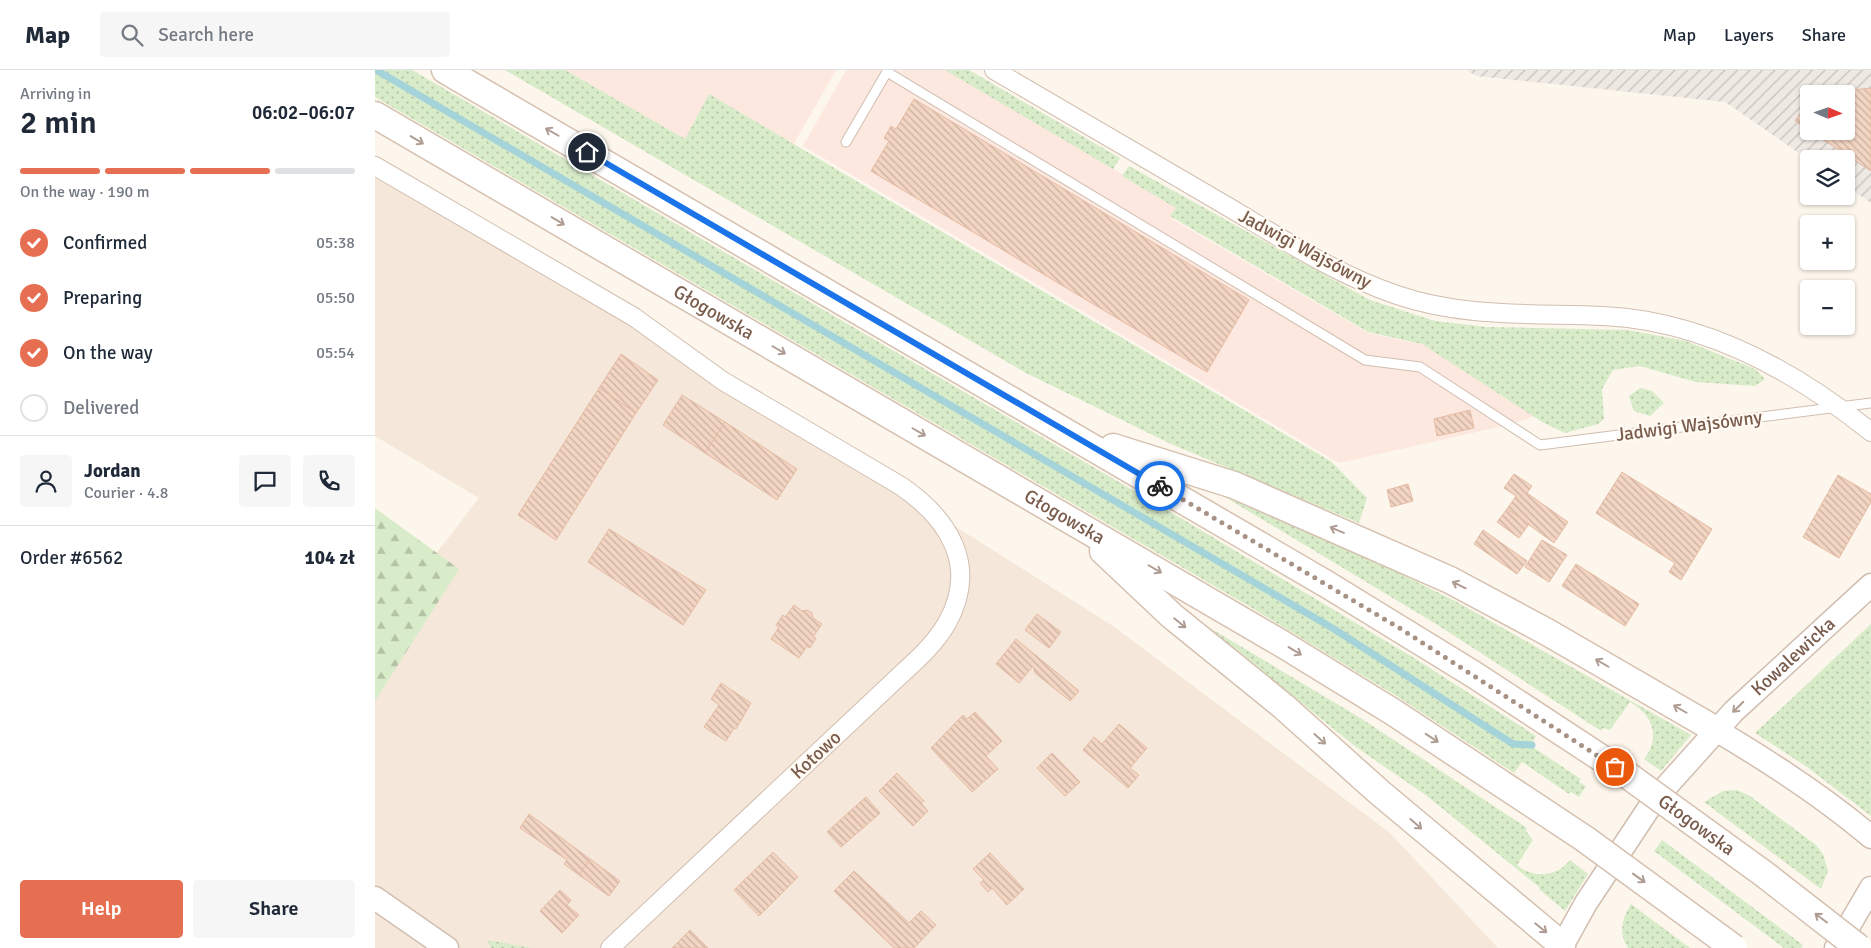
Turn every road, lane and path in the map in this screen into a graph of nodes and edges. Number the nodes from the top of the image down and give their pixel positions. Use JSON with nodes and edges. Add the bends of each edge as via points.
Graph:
{"nodes":[{"id":1,"x":445,"y":70,"type":"edge"},
{"id":2,"x":994,"y":70,"type":"edge"},
{"id":3,"x":887,"y":71,"type":"edge"},
{"id":4,"x":375,"y":115,"type":"edge"},
{"id":5,"x":845,"y":142,"type":"dead end"},
{"id":6,"x":375,"y":166,"type":"edge"},
{"id":7,"x":1871,"y":403,"type":"edge"},
{"id":8,"x":1839,"y":408,"type":"junction"},
{"id":9,"x":1063,"y":429,"type":"junction"},
{"id":10,"x":1871,"y":432,"type":"edge"},
{"id":11,"x":1052,"y":510,"type":"junction"},
{"id":12,"x":1871,"y":585,"type":"edge"},
{"id":13,"x":1716,"y":730,"type":"junction"},
{"id":14,"x":1871,"y":837,"type":"edge"},
{"id":15,"x":1871,"y":888,"type":"edge"},
{"id":16,"x":375,"y":898,"type":"edge"},
{"id":17,"x":1563,"y":947,"type":"edge"},
{"id":18,"x":447,"y":948,"type":"edge"},
{"id":19,"x":610,"y":948,"type":"edge"},
{"id":20,"x":1734,"y":948,"type":"edge"},
{"id":21,"x":1836,"y":948,"type":"edge"},
{"id":22,"x":1859,"y":948,"type":"edge"}],
"edges":[{"from":9,"to":1,"type":"main road","name":"Głogowska","one_way":true},
{"from":2,"to":8,"type":"street","name":"Jadwigi Wajsówny","via":[[1316,260],[1374,287],[1457,310],[1605,316],[1690,331],[1771,363]]},
{"from":3,"to":5,"type":"lane"},
{"from":3,"to":8,"type":"lane","name":"Jadwigi Wajsówny","via":[[1365,360],[1420,367],[1540,445]]},
{"from":4,"to":11,"type":"main road","name":"Głogowska","one_way":true},
{"from":6,"to":19,"type":"street","name":"Kotowo","via":[[634,317],[731,386],[901,486],[927,506],[948,531],[959,562],[959,586],[951,614],[936,638]]},
{"from":7,"to":8,"type":"lane"},
{"from":8,"to":10,"type":"street","name":"Jadwigi Wajsówny"},
{"from":13,"to":9,"type":"main road","one_way":true,"via":[[1499,605],[1399,557],[1227,482],[1088,440]]},
{"from":22,"to":9,"type":"main road","name":"Głogowska","one_way":true,"bridge":true,"via":[[1630,778],[1497,689]]},
{"from":11,"to":17,"type":"main road","one_way":true,"via":[[1096,545],[1172,616],[1283,706],[1379,792]]},
{"from":11,"to":20,"type":"main road","name":"Głogowska","one_way":true,"bridge":true,"via":[[1357,689],[1585,840]]},
{"from":12,"to":13,"type":"street","name":"Kowalewicka","one_way":true,"via":[[1795,652]]},
{"from":13,"to":14,"type":"street","via":[[1807,788]]},
{"from":13,"to":17,"type":"street","name":"Kowalewicka","via":[[1655,799],[1586,903]]},
{"from":15,"to":21,"type":"street"},
{"from":16,"to":18,"type":"street"}]}
